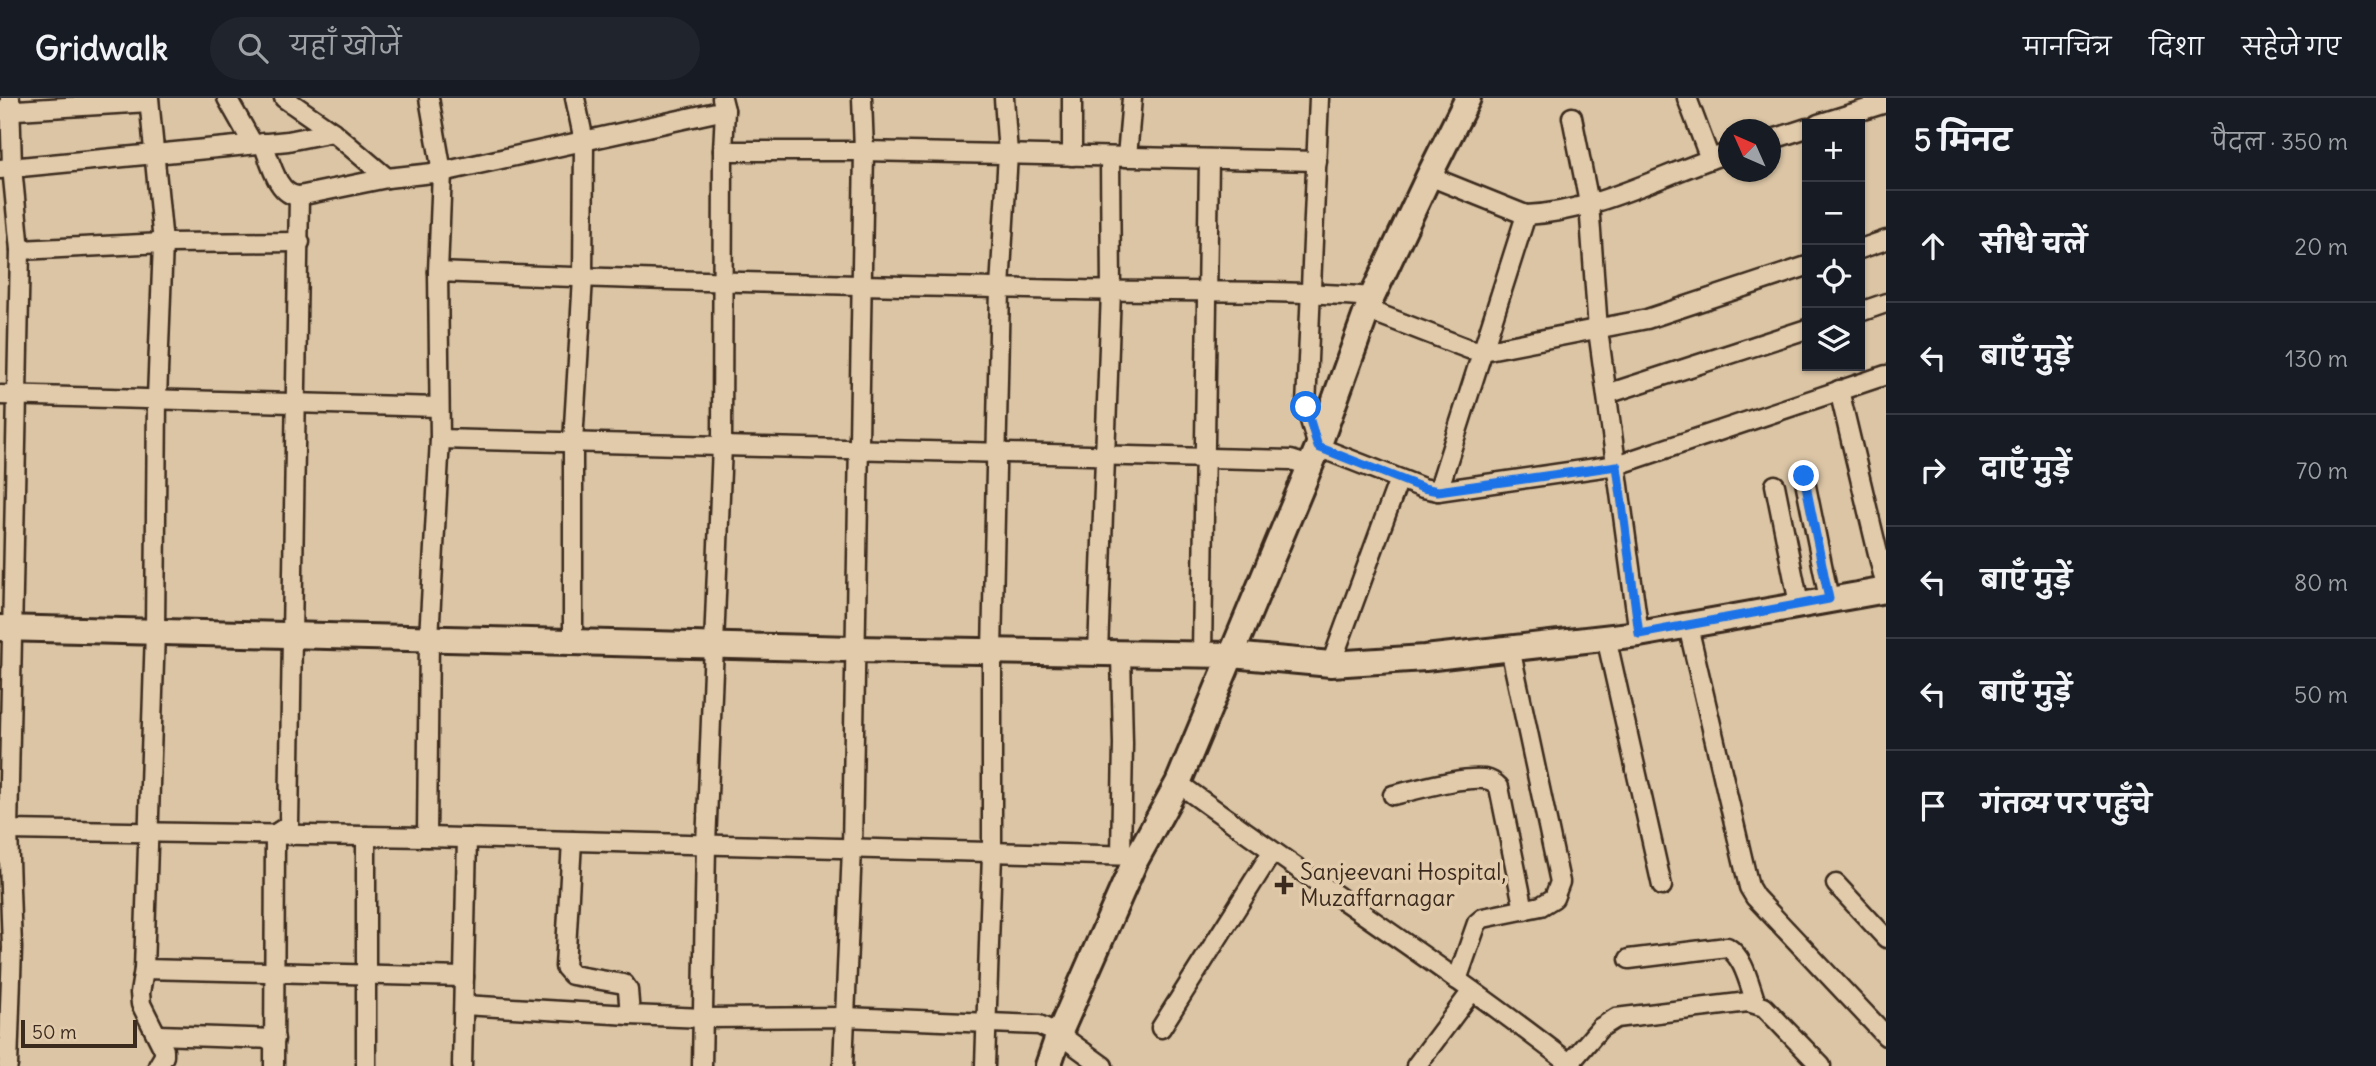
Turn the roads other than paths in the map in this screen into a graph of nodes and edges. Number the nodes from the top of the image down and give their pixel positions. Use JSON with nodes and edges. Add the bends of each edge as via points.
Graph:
{"nodes":[{"id":1,"x":227,"y":98,"type":"edge"},
{"id":2,"x":284,"y":98,"type":"edge"},
{"id":3,"x":429,"y":98,"type":"edge"},
{"id":4,"x":575,"y":98,"type":"edge"},
{"id":5,"x":862,"y":98,"type":"edge"},
{"id":6,"x":1004,"y":98,"type":"edge"},
{"id":7,"x":1018,"y":98,"type":"edge"},
{"id":8,"x":1072,"y":98,"type":"edge"},
{"id":9,"x":1132,"y":98,"type":"edge"},
{"id":10,"x":1319,"y":98,"type":"edge"},
{"id":11,"x":1468,"y":98,"type":"edge"},
{"id":12,"x":1687,"y":98,"type":"edge"},
{"id":13,"x":149,"y":100,"type":"edge"},
{"id":14,"x":1886,"y":103,"type":"edge"},
{"id":15,"x":723,"y":104,"type":"edge"},
{"id":16,"x":7,"y":106,"type":"edge"},
{"id":17,"x":1572,"y":117,"type":"dead end"},
{"id":18,"x":1834,"y":119,"type":"edge"},
{"id":19,"x":1802,"y":130,"type":"edge"},
{"id":20,"x":333,"y":132,"type":"junction"},
{"id":21,"x":1781,"y":136,"type":"edge"},
{"id":22,"x":584,"y":141,"type":"junction"},
{"id":23,"x":258,"y":144,"type":"junction"},
{"id":24,"x":723,"y":150,"type":"junction"},
{"id":25,"x":864,"y":151,"type":"junction"},
{"id":26,"x":153,"y":153,"type":"junction"},
{"id":27,"x":1008,"y":154,"type":"junction"},
{"id":28,"x":1072,"y":156,"type":"junction"},
{"id":29,"x":1718,"y":156,"type":"edge"},
{"id":30,"x":1119,"y":157,"type":"junction"},
{"id":31,"x":1209,"y":159,"type":"junction"},
{"id":32,"x":1710,"y":159,"type":"junction"},
{"id":33,"x":1317,"y":161,"type":"junction"},
{"id":34,"x":6,"y":168,"type":"edge"},
{"id":35,"x":442,"y":172,"type":"junction"},
{"id":36,"x":1429,"y":176,"type":"junction"},
{"id":37,"x":387,"y":178,"type":"junction"},
{"id":38,"x":299,"y":196,"type":"junction"},
{"id":39,"x":1589,"y":203,"type":"junction"},
{"id":40,"x":1526,"y":215,"type":"junction"},
{"id":41,"x":1886,"y":240,"type":"edge"},
{"id":42,"x":300,"y":242,"type":"junction"},
{"id":43,"x":163,"y":243,"type":"junction"},
{"id":44,"x":1865,"y":247,"type":"edge"},
{"id":45,"x":20,"y":250,"type":"junction"},
{"id":46,"x":1802,"y":268,"type":"edge"},
{"id":47,"x":438,"y":272,"type":"junction"},
{"id":48,"x":583,"y":278,"type":"junction"},
{"id":49,"x":721,"y":282,"type":"junction"},
{"id":50,"x":861,"y":285,"type":"junction"},
{"id":51,"x":1000,"y":288,"type":"junction"},
{"id":52,"x":1111,"y":290,"type":"junction"},
{"id":53,"x":1309,"y":292,"type":"junction"},
{"id":54,"x":1209,"y":293,"type":"junction"},
{"id":55,"x":1370,"y":303,"type":"junction"},
{"id":56,"x":1886,"y":303,"type":"edge"},
{"id":57,"x":1865,"y":310,"type":"edge"},
{"id":58,"x":1598,"y":330,"type":"junction"},
{"id":59,"x":1802,"y":331,"type":"edge"},
{"id":60,"x":1483,"y":351,"type":"junction"},
{"id":61,"x":1886,"y":375,"type":"edge"},
{"id":62,"x":1839,"y":390,"type":"junction"},
{"id":63,"x":1607,"y":394,"type":"junction"},
{"id":64,"x":0,"y":395,"type":"edge"},
{"id":65,"x":18,"y":395,"type":"junction"},
{"id":66,"x":157,"y":398,"type":"junction"},
{"id":67,"x":295,"y":401,"type":"junction"},
{"id":68,"x":439,"y":407,"type":"junction"},
{"id":69,"x":440,"y":439,"type":"junction"},
{"id":70,"x":573,"y":442,"type":"junction"},
{"id":71,"x":722,"y":445,"type":"junction"},
{"id":72,"x":859,"y":449,"type":"junction"},
{"id":73,"x":997,"y":452,"type":"junction"},
{"id":74,"x":1105,"y":455,"type":"junction"},
{"id":75,"x":1314,"y":456,"type":"junction"},
{"id":76,"x":1203,"y":457,"type":"junction"},
{"id":77,"x":1617,"y":466,"type":"junction"},
{"id":78,"x":1804,"y":476,"type":"dead end"},
{"id":79,"x":1399,"y":479,"type":"junction"},
{"id":80,"x":1775,"y":485,"type":"dead end"},
{"id":81,"x":1438,"y":491,"type":"junction"},
{"id":82,"x":1886,"y":588,"type":"edge"},
{"id":83,"x":1829,"y":599,"type":"junction"},
{"id":84,"x":1800,"y":604,"type":"junction"},
{"id":85,"x":1688,"y":626,"type":"junction"},
{"id":86,"x":6,"y":628,"type":"edge"},
{"id":87,"x":155,"y":631,"type":"junction"},
{"id":88,"x":1639,"y":634,"type":"junction"},
{"id":89,"x":292,"y":635,"type":"junction"},
{"id":90,"x":1606,"y":637,"type":"junction"},
{"id":91,"x":429,"y":638,"type":"junction"},
{"id":92,"x":573,"y":641,"type":"junction"},
{"id":93,"x":715,"y":645,"type":"junction"},
{"id":94,"x":1510,"y":648,"type":"junction"},
{"id":95,"x":854,"y":649,"type":"junction"},
{"id":96,"x":992,"y":651,"type":"junction"},
{"id":97,"x":1109,"y":653,"type":"junction"},
{"id":98,"x":1202,"y":655,"type":"junction"},
{"id":99,"x":1231,"y":656,"type":"junction"},
{"id":100,"x":1331,"y":664,"type":"junction"},
{"id":101,"x":1178,"y":783,"type":"junction"},
{"id":102,"x":1393,"y":795,"type":"dead end"},
{"id":103,"x":8,"y":830,"type":"junction"},
{"id":104,"x":147,"y":832,"type":"junction"},
{"id":105,"x":275,"y":834,"type":"junction"},
{"id":106,"x":366,"y":836,"type":"junction"},
{"id":107,"x":427,"y":837,"type":"junction"},
{"id":108,"x":467,"y":838,"type":"junction"},
{"id":109,"x":572,"y":841,"type":"junction"},
{"id":110,"x":706,"y":845,"type":"junction"},
{"id":111,"x":852,"y":848,"type":"junction"},
{"id":112,"x":1272,"y":852,"type":"junction"},
{"id":113,"x":992,"y":853,"type":"junction"},
{"id":114,"x":1129,"y":856,"type":"junction"},
{"id":115,"x":1836,"y":884,"type":"dead end"},
{"id":116,"x":1662,"y":886,"type":"dead end"},
{"id":117,"x":1524,"y":910,"type":"junction"},
{"id":118,"x":1886,"y":938,"type":"edge"},
{"id":119,"x":1629,"y":958,"type":"dead end"},
{"id":120,"x":144,"y":970,"type":"junction"},
{"id":121,"x":274,"y":972,"type":"junction"},
{"id":122,"x":367,"y":974,"type":"junction"},
{"id":123,"x":464,"y":976,"type":"junction"},
{"id":124,"x":1457,"y":980,"type":"junction"},
{"id":125,"x":1472,"y":991,"type":"junction"},
{"id":126,"x":1755,"y":1003,"type":"junction"},
{"id":127,"x":464,"y":1005,"type":"junction"},
{"id":128,"x":630,"y":1015,"type":"junction"},
{"id":129,"x":845,"y":1017,"type":"junction"},
{"id":130,"x":704,"y":1018,"type":"junction"},
{"id":131,"x":988,"y":1023,"type":"junction"},
{"id":132,"x":1161,"y":1028,"type":"dead end"},
{"id":133,"x":1059,"y":1034,"type":"junction"},
{"id":134,"x":158,"y":1035,"type":"junction"},
{"id":135,"x":1886,"y":1037,"type":"edge"},
{"id":136,"x":275,"y":1038,"type":"junction"},
{"id":137,"x":1572,"y":1065,"type":"edge"},
{"id":138,"x":8,"y":1066,"type":"edge"},
{"id":139,"x":158,"y":1066,"type":"edge"},
{"id":140,"x":274,"y":1066,"type":"edge"},
{"id":141,"x":366,"y":1066,"type":"edge"},
{"id":142,"x":462,"y":1066,"type":"edge"},
{"id":143,"x":702,"y":1066,"type":"edge"},
{"id":144,"x":843,"y":1066,"type":"edge"},
{"id":145,"x":985,"y":1066,"type":"edge"},
{"id":146,"x":1048,"y":1066,"type":"edge"},
{"id":147,"x":1103,"y":1066,"type":"edge"},
{"id":148,"x":1416,"y":1066,"type":"edge"},
{"id":149,"x":1821,"y":1066,"type":"edge"}],
"edges":[{"from":1,"to":23,"type":"street"},
{"from":2,"to":20,"type":"street"},
{"from":3,"to":35,"type":"street"},
{"from":4,"to":22,"type":"street"},
{"from":5,"to":25,"type":"street"},
{"from":6,"to":7,"type":"street"},
{"from":6,"to":27,"type":"street"},
{"from":8,"to":28,"type":"street"},
{"from":9,"to":30,"type":"street"},
{"from":10,"to":33,"type":"street"},
{"from":11,"to":36,"type":"street"},
{"from":12,"to":32,"type":"street"},
{"from":13,"to":16,"type":"street"},
{"from":13,"to":26,"type":"street"},
{"from":14,"to":18,"type":"street"},
{"from":15,"to":22,"type":"street"},
{"from":15,"to":24,"type":"street"},
{"from":16,"to":34,"type":"street"},
{"from":17,"to":39,"type":"street"},
{"from":19,"to":21,"type":"street"},
{"from":20,"to":23,"type":"street"},
{"from":20,"to":37,"type":"street"},
{"from":22,"to":35,"type":"street"},
{"from":22,"to":48,"type":"street"},
{"from":23,"to":26,"type":"street"},
{"from":23,"to":38,"type":"street","via":[[282,187]]},
{"from":24,"to":25,"type":"street"},
{"from":24,"to":49,"type":"street"},
{"from":25,"to":27,"type":"street"},
{"from":25,"to":50,"type":"street"},
{"from":26,"to":34,"type":"street"},
{"from":26,"to":43,"type":"street"},
{"from":27,"to":28,"type":"street"},
{"from":27,"to":51,"type":"street"},
{"from":28,"to":30,"type":"street"},
{"from":29,"to":32,"type":"street"},
{"from":30,"to":31,"type":"street"},
{"from":30,"to":52,"type":"street"},
{"from":31,"to":33,"type":"street"},
{"from":31,"to":54,"type":"street"},
{"from":32,"to":39,"type":"street"},
{"from":33,"to":53,"type":"street"},
{"from":34,"to":45,"type":"street"},
{"from":35,"to":37,"type":"street"},
{"from":35,"to":47,"type":"street"},
{"from":36,"to":40,"type":"street"},
{"from":36,"to":55,"type":"street"},
{"from":37,"to":38,"type":"street"},
{"from":38,"to":42,"type":"street"},
{"from":39,"to":40,"type":"street"},
{"from":39,"to":58,"type":"street"},
{"from":40,"to":60,"type":"street"},
{"from":41,"to":44,"type":"street"},
{"from":42,"to":43,"type":"street"},
{"from":42,"to":67,"type":"street"},
{"from":43,"to":45,"type":"street"},
{"from":43,"to":66,"type":"street"},
{"from":45,"to":65,"type":"street"},
{"from":46,"to":58,"type":"street","via":[[1647,319]]},
{"from":47,"to":48,"type":"street"},
{"from":47,"to":68,"type":"street"},
{"from":48,"to":49,"type":"street"},
{"from":48,"to":70,"type":"street"},
{"from":49,"to":50,"type":"street"},
{"from":49,"to":71,"type":"street"},
{"from":50,"to":51,"type":"street"},
{"from":50,"to":72,"type":"street"},
{"from":51,"to":52,"type":"street"},
{"from":51,"to":73,"type":"street"},
{"from":52,"to":54,"type":"street"},
{"from":52,"to":74,"type":"street"},
{"from":53,"to":54,"type":"street"},
{"from":53,"to":55,"type":"street"},
{"from":53,"to":75,"type":"street","via":[[1306,407]]},
{"from":54,"to":76,"type":"street"},
{"from":55,"to":60,"type":"street","via":[[1469,349]]},
{"from":55,"to":75,"type":"street"},
{"from":56,"to":57,"type":"street"},
{"from":58,"to":60,"type":"street"},
{"from":58,"to":63,"type":"street"},
{"from":59,"to":63,"type":"street"},
{"from":60,"to":81,"type":"street"},
{"from":61,"to":62,"type":"street"},
{"from":62,"to":77,"type":"street"},
{"from":62,"to":82,"type":"street"},
{"from":63,"to":77,"type":"street"},
{"from":64,"to":65,"type":"street"},
{"from":65,"to":66,"type":"street"},
{"from":65,"to":86,"type":"street"},
{"from":66,"to":67,"type":"street"},
{"from":66,"to":87,"type":"street"},
{"from":67,"to":68,"type":"street"},
{"from":67,"to":89,"type":"street"},
{"from":68,"to":69,"type":"street"},
{"from":69,"to":70,"type":"street"},
{"from":69,"to":91,"type":"street"},
{"from":70,"to":71,"type":"street"},
{"from":70,"to":92,"type":"street"},
{"from":71,"to":72,"type":"street"},
{"from":71,"to":93,"type":"street"},
{"from":72,"to":73,"type":"street"},
{"from":72,"to":95,"type":"street"},
{"from":73,"to":74,"type":"street"},
{"from":73,"to":96,"type":"street"},
{"from":74,"to":76,"type":"street"},
{"from":74,"to":97,"type":"street"},
{"from":75,"to":76,"type":"street","via":[[1291,460]]},
{"from":75,"to":79,"type":"street"},
{"from":75,"to":99,"type":"street"},
{"from":76,"to":98,"type":"street"},
{"from":77,"to":81,"type":"street"},
{"from":77,"to":88,"type":"street"},
{"from":78,"to":83,"type":"street"},
{"from":79,"to":81,"type":"street"},
{"from":79,"to":100,"type":"street"},
{"from":80,"to":84,"type":"street"},
{"from":82,"to":83,"type":"street"},
{"from":83,"to":84,"type":"street"},
{"from":84,"to":85,"type":"street"},
{"from":85,"to":88,"type":"street"},
{"from":85,"to":135,"type":"street","via":[[1749,887]]},
{"from":86,"to":87,"type":"street"},
{"from":86,"to":103,"type":"street"},
{"from":87,"to":89,"type":"street"},
{"from":87,"to":104,"type":"street"},
{"from":88,"to":90,"type":"street"},
{"from":89,"to":91,"type":"street"},
{"from":89,"to":105,"type":"street","via":[[289,825]]},
{"from":90,"to":94,"type":"street"},
{"from":90,"to":116,"type":"street"},
{"from":91,"to":92,"type":"street"},
{"from":91,"to":107,"type":"street"},
{"from":92,"to":93,"type":"street"},
{"from":93,"to":95,"type":"street"},
{"from":93,"to":110,"type":"street"},
{"from":94,"to":100,"type":"street"},
{"from":94,"to":117,"type":"street","via":[[1560,882],[1550,902]]},
{"from":95,"to":96,"type":"street"},
{"from":95,"to":111,"type":"street"},
{"from":96,"to":97,"type":"street"},
{"from":96,"to":113,"type":"street"},
{"from":97,"to":98,"type":"street"},
{"from":97,"to":114,"type":"street","via":[[1123,744]]},
{"from":98,"to":99,"type":"street"},
{"from":99,"to":100,"type":"street"},
{"from":99,"to":101,"type":"street"},
{"from":101,"to":112,"type":"street"},
{"from":101,"to":114,"type":"street"},
{"from":102,"to":117,"type":"street","via":[[1463,781],[1494,782],[1499,787]]},
{"from":103,"to":104,"type":"street"},
{"from":103,"to":138,"type":"street","via":[[12,948]]},
{"from":104,"to":105,"type":"street"},
{"from":104,"to":120,"type":"street"},
{"from":105,"to":106,"type":"street"},
{"from":105,"to":121,"type":"street"},
{"from":106,"to":107,"type":"street"},
{"from":106,"to":122,"type":"street"},
{"from":107,"to":108,"type":"street"},
{"from":108,"to":109,"type":"street"},
{"from":108,"to":123,"type":"street"},
{"from":109,"to":110,"type":"street"},
{"from":109,"to":128,"type":"street","via":[[565,967],[572,975],[624,984]]},
{"from":110,"to":111,"type":"street"},
{"from":110,"to":130,"type":"street"},
{"from":111,"to":113,"type":"street"},
{"from":111,"to":129,"type":"street"},
{"from":112,"to":124,"type":"street"},
{"from":112,"to":132,"type":"street"},
{"from":113,"to":114,"type":"street"},
{"from":113,"to":131,"type":"street"},
{"from":114,"to":133,"type":"street"},
{"from":115,"to":118,"type":"street"},
{"from":117,"to":124,"type":"street","via":[[1477,923]]},
{"from":119,"to":126,"type":"street","via":[[1727,947],[1739,959]]},
{"from":120,"to":121,"type":"street"},
{"from":120,"to":134,"type":"street","via":[[141,1004]]},
{"from":121,"to":122,"type":"street"},
{"from":121,"to":136,"type":"street"},
{"from":122,"to":123,"type":"street"},
{"from":122,"to":141,"type":"street"},
{"from":123,"to":127,"type":"street"},
{"from":124,"to":125,"type":"street"},
{"from":125,"to":137,"type":"street"},
{"from":125,"to":148,"type":"street"},
{"from":126,"to":137,"type":"street","via":[[1616,1018],[1600,1028]]},
{"from":126,"to":149,"type":"street"},
{"from":127,"to":128,"type":"street"},
{"from":127,"to":142,"type":"street"},
{"from":128,"to":130,"type":"street"},
{"from":129,"to":130,"type":"street"},
{"from":129,"to":131,"type":"street"},
{"from":129,"to":144,"type":"street"},
{"from":130,"to":143,"type":"street"},
{"from":131,"to":133,"type":"street","via":[[1039,1025]]},
{"from":131,"to":145,"type":"street"},
{"from":133,"to":146,"type":"street"},
{"from":133,"to":147,"type":"street"},
{"from":134,"to":136,"type":"street"},
{"from":134,"to":139,"type":"street","via":[[164,1056]]},
{"from":136,"to":140,"type":"street"}]}
